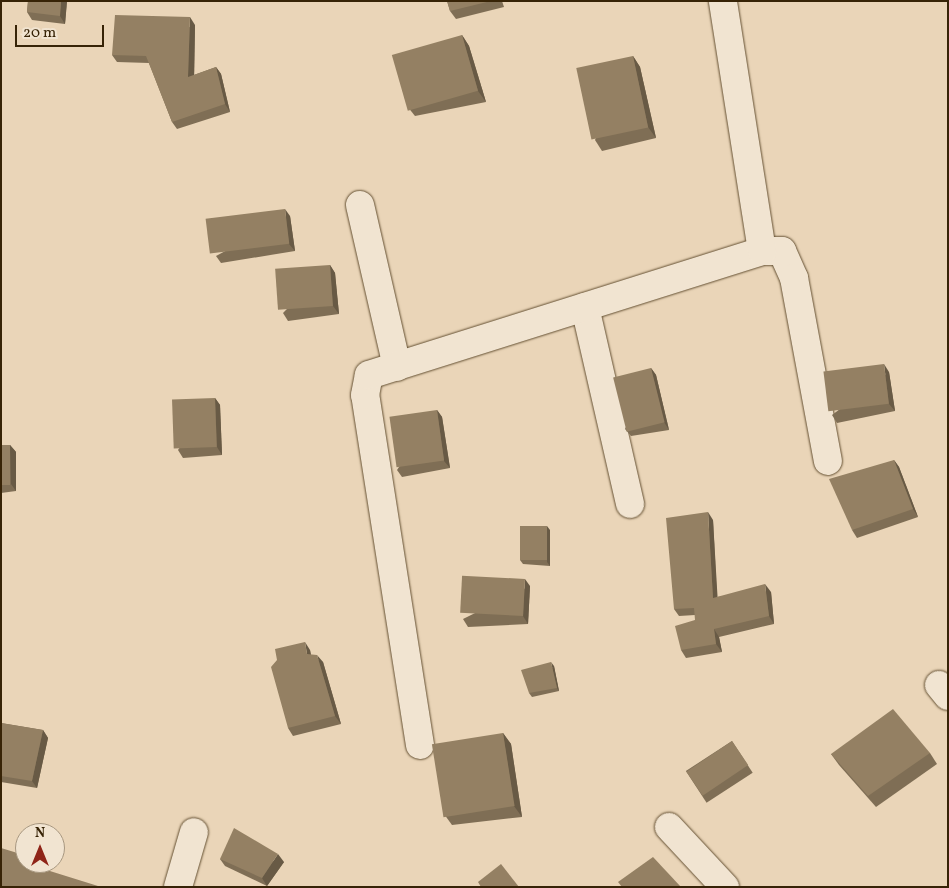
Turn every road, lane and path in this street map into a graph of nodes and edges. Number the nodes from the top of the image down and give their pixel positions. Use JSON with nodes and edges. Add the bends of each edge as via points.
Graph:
{"nodes":[{"id":1,"x":723,"y":1,"type":"edge"},
{"id":2,"x":360,"y":205,"type":"dead end"},
{"id":3,"x":762,"y":251,"type":"junction"},
{"id":4,"x":585,"y":307,"type":"junction"},
{"id":5,"x":397,"y":367,"type":"junction"},
{"id":6,"x":828,"y":462,"type":"dead end"},
{"id":7,"x":630,"y":504,"type":"dead end"},
{"id":8,"x":420,"y":745,"type":"dead end"},
{"id":9,"x":669,"y":827,"type":"dead end"},
{"id":10,"x":194,"y":832,"type":"dead end"},
{"id":11,"x":178,"y":887,"type":"edge"},
{"id":12,"x":725,"y":887,"type":"edge"}],
"edges":[{"from":1,"to":3,"type":"street"},
{"from":2,"to":5,"type":"street"},
{"from":3,"to":4,"type":"street"},
{"from":3,"to":6,"type":"street","via":[[782,251],[794,278]]},
{"from":4,"to":5,"type":"street"},
{"from":4,"to":7,"type":"street"},
{"from":5,"to":8,"type":"street","via":[[369,376],[365,395]]},
{"from":9,"to":12,"type":"street"},
{"from":10,"to":11,"type":"street"}]}
